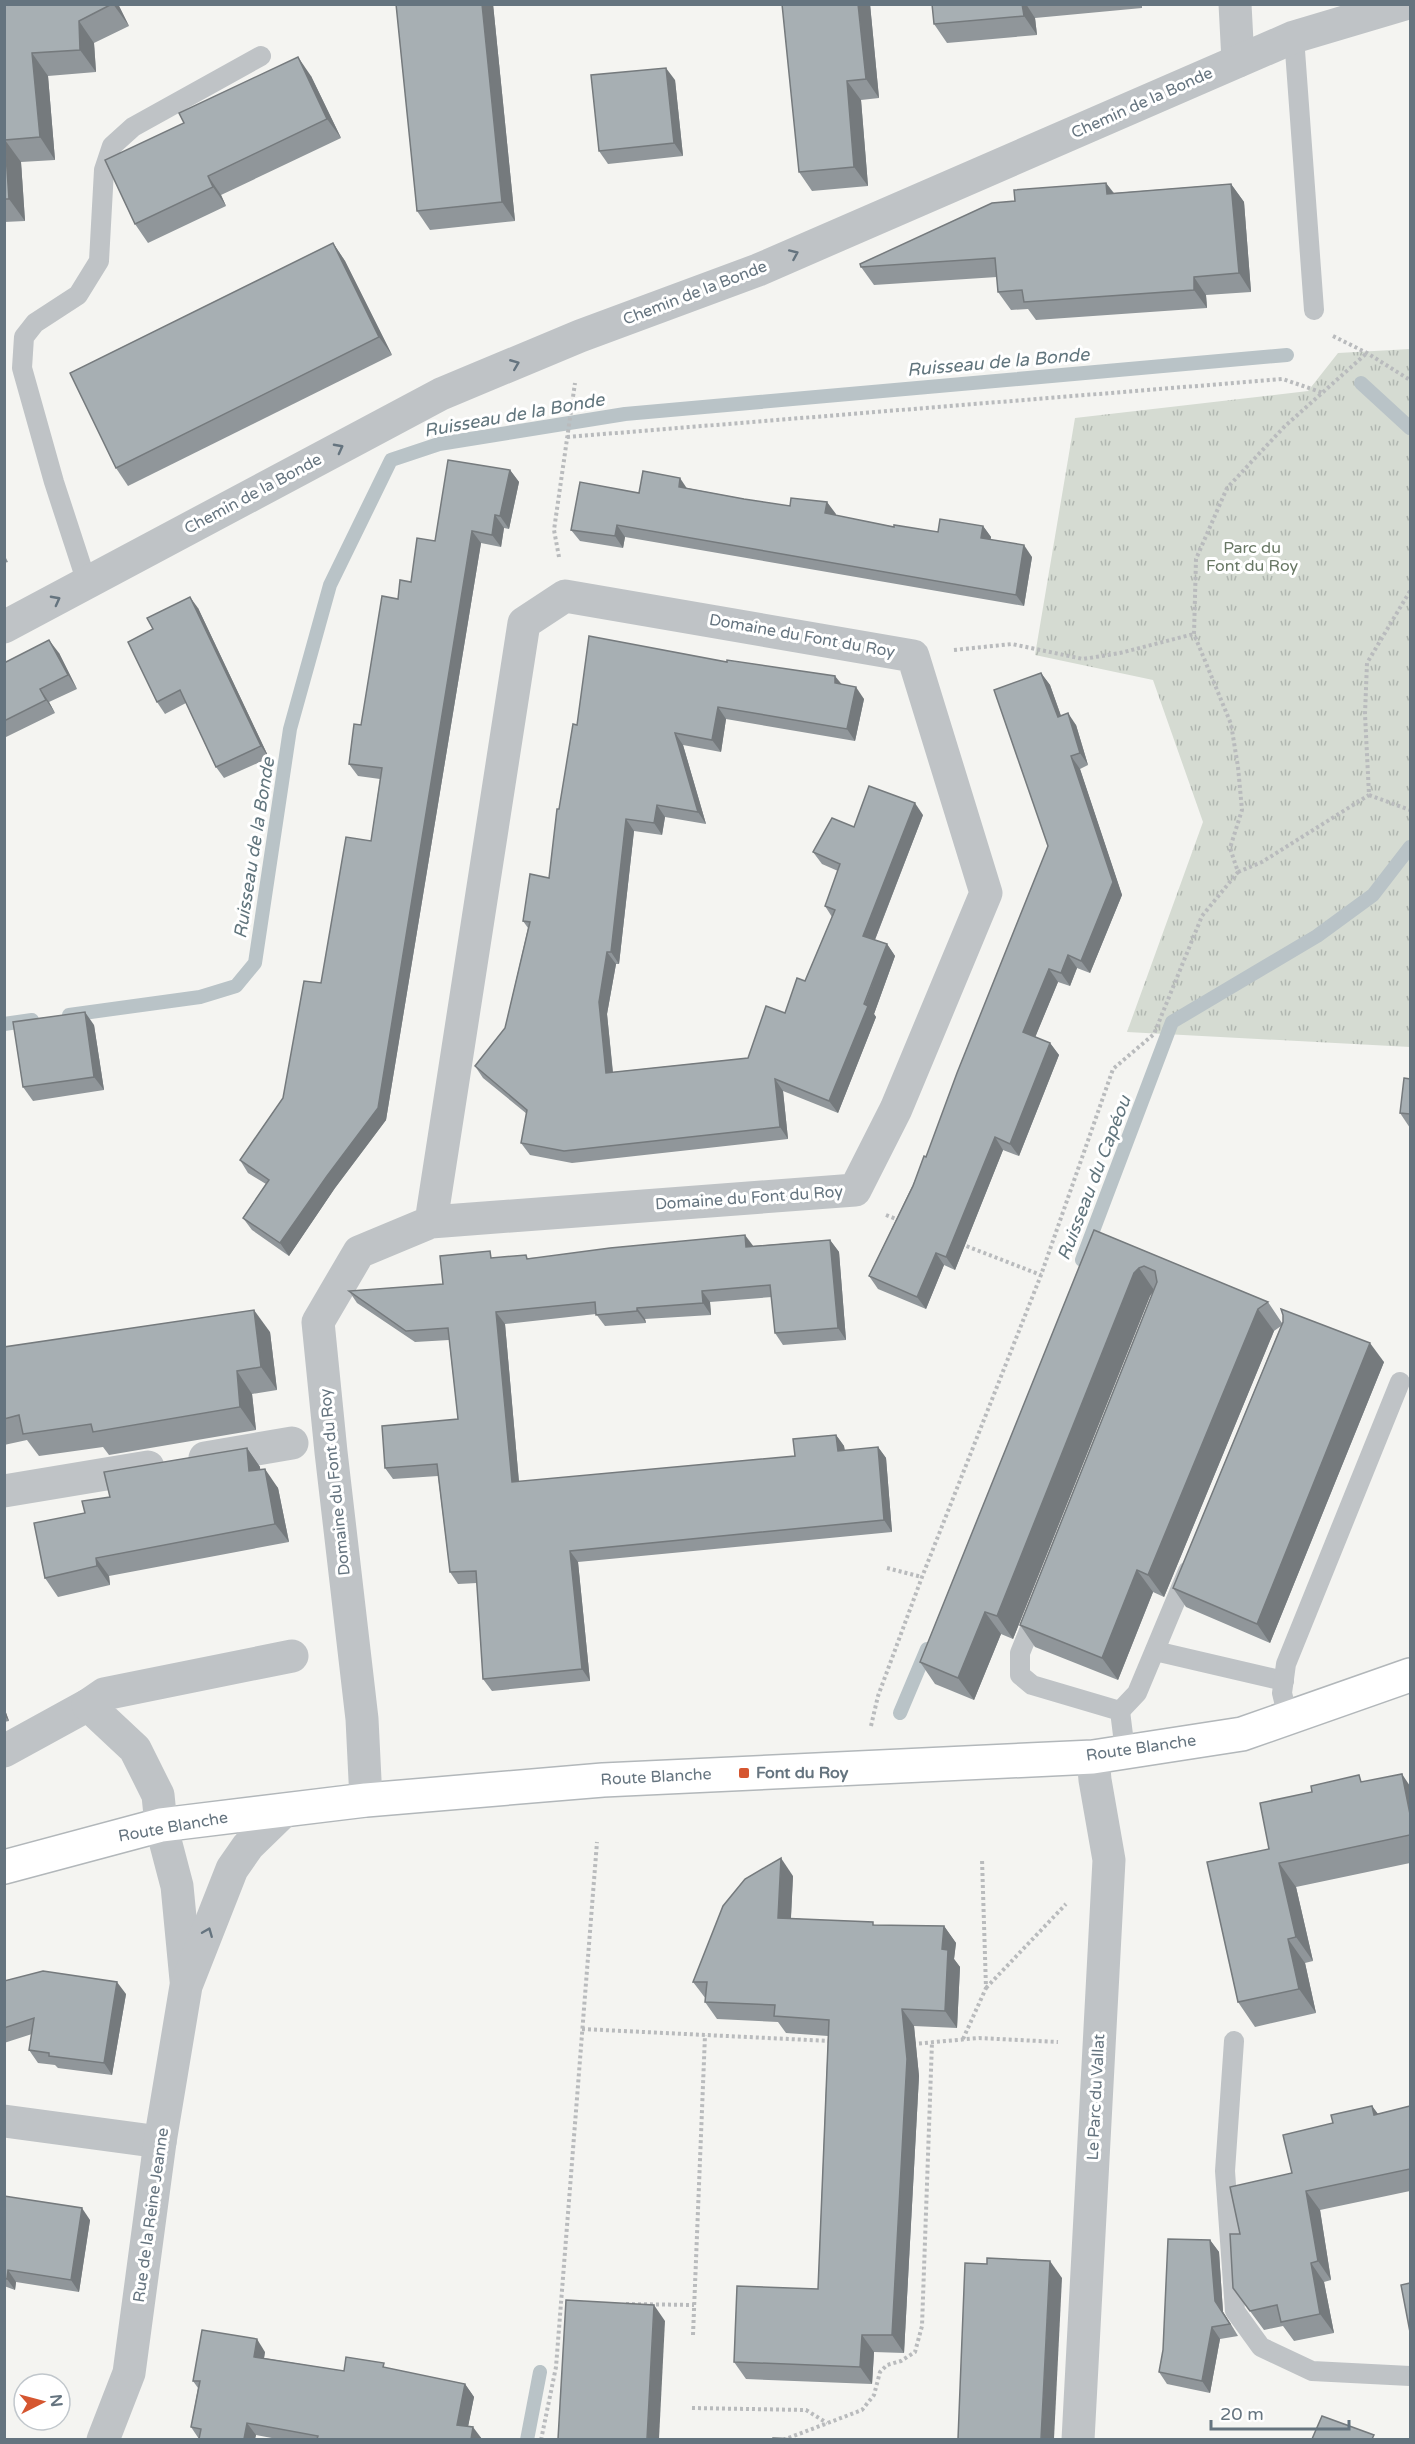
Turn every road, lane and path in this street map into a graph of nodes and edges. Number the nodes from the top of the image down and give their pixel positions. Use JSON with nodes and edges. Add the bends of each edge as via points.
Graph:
{"nodes":[{"id":1,"x":1235,"y":4,"type":"edge"},
{"id":2,"x":1405,"y":4,"type":"edge"},
{"id":3,"x":1294,"y":37,"type":"junction"},
{"id":4,"x":261,"y":56,"type":"dead end"},
{"id":5,"x":1238,"y":61,"type":"junction"},
{"id":6,"x":1314,"y":310,"type":"dead end"},
{"id":7,"x":1362,"y":351,"type":"dead end"},
{"id":8,"x":1368,"y":353,"type":"junction"},
{"id":9,"x":1410,"y":381,"type":"edge"},
{"id":10,"x":1323,"y":393,"type":"junction"},
{"id":11,"x":571,"y":408,"type":"dead end"},
{"id":12,"x":567,"y":437,"type":"junction"},
{"id":13,"x":87,"y":583,"type":"junction"},
{"id":14,"x":1410,"y":591,"type":"edge"},
{"id":15,"x":565,"y":596,"type":"junction"},
{"id":16,"x":4,"y":627,"type":"edge"},
{"id":17,"x":1194,"y":634,"type":"junction"},
{"id":18,"x":913,"y":656,"type":"junction"},
{"id":19,"x":1369,"y":795,"type":"junction"},
{"id":20,"x":1410,"y":810,"type":"edge"},
{"id":21,"x":1238,"y":872,"type":"junction"},
{"id":22,"x":855,"y":1190,"type":"junction"},
{"id":23,"x":431,"y":1222,"type":"junction"},
{"id":24,"x":911,"y":1225,"type":"edge"},
{"id":25,"x":954,"y":1242,"type":"edge"},
{"id":26,"x":1041,"y":1275,"type":"junction"},
{"id":27,"x":1400,"y":1382,"type":"dead end"},
{"id":28,"x":292,"y":1443,"type":"dead end"},
{"id":29,"x":4,"y":1491,"type":"edge"},
{"id":30,"x":1195,"y":1553,"type":"edge"},
{"id":31,"x":887,"y":1568,"type":"dead end"},
{"id":32,"x":922,"y":1577,"type":"junction"},
{"id":33,"x":1042,"y":1598,"type":"edge"},
{"id":34,"x":1155,"y":1651,"type":"junction"},
{"id":35,"x":292,"y":1656,"type":"dead end"},
{"id":36,"x":1410,"y":1675,"type":"edge"},
{"id":37,"x":1284,"y":1681,"type":"junction"},
{"id":38,"x":88,"y":1705,"type":"junction"},
{"id":39,"x":1120,"y":1711,"type":"junction"},
{"id":40,"x":1287,"y":1718,"type":"junction"},
{"id":41,"x":871,"y":1728,"type":"dead end"},
{"id":42,"x":4,"y":1751,"type":"edge"},
{"id":43,"x":1125,"y":1752,"type":"junction"},
{"id":44,"x":1093,"y":1757,"type":"junction"},
{"id":45,"x":366,"y":1800,"type":"junction"},
{"id":46,"x":285,"y":1810,"type":"junction"},
{"id":47,"x":161,"y":1826,"type":"junction"},
{"id":48,"x":597,"y":1842,"type":"dead end"},
{"id":49,"x":982,"y":1859,"type":"dead end"},
{"id":50,"x":4,"y":1867,"type":"edge"},
{"id":51,"x":1067,"y":1902,"type":"dead end"},
{"id":52,"x":186,"y":1986,"type":"junction"},
{"id":53,"x":986,"y":1988,"type":"junction"},
{"id":54,"x":582,"y":2030,"type":"junction"},
{"id":55,"x":705,"y":2035,"type":"junction"},
{"id":56,"x":963,"y":2039,"type":"junction"},
{"id":57,"x":831,"y":2041,"type":"edge"},
{"id":58,"x":1234,"y":2041,"type":"dead end"},
{"id":59,"x":932,"y":2042,"type":"junction"},
{"id":60,"x":910,"y":2044,"type":"dead end"},
{"id":61,"x":1099,"y":2044,"type":"junction"},
{"id":62,"x":4,"y":2121,"type":"edge"},
{"id":63,"x":160,"y":2142,"type":"junction"},
{"id":64,"x":561,"y":2302,"type":"junction"},
{"id":65,"x":572,"y":2303,"type":"edge"},
{"id":66,"x":617,"y":2304,"type":"edge"},
{"id":67,"x":694,"y":2305,"type":"junction"},
{"id":68,"x":693,"y":2335,"type":"dead end"},
{"id":69,"x":1410,"y":2376,"type":"edge"},
{"id":70,"x":692,"y":2408,"type":"dead end"},
{"id":71,"x":827,"y":2423,"type":"junction"},
{"id":72,"x":103,"y":2439,"type":"edge"},
{"id":73,"x":542,"y":2439,"type":"edge"},
{"id":74,"x":783,"y":2439,"type":"edge"},
{"id":75,"x":1078,"y":2439,"type":"edge"}],
"edges":[{"from":1,"to":5,"type":"street"},
{"from":2,"to":3,"type":"street","name":"Chemin de la Bonde"},
{"from":3,"to":5,"type":"street","name":"Chemin de la Bonde"},
{"from":3,"to":6,"type":"lane"},
{"from":4,"to":13,"type":"lane","via":[[133,127],[112,146],[104,170],[99,261],[78,295],[35,323],[24,337],[22,368]]},
{"from":13,"to":5,"type":"street","name":"Chemin de la Bonde","one_way":true,"via":[[441,394],[580,336],[758,270]]},
{"from":7,"to":8,"type":"path"},
{"from":8,"to":9,"type":"path"},
{"from":8,"to":10,"type":"path"},
{"from":10,"to":12,"type":"path","via":[[1284,379]]},
{"from":10,"to":17,"type":"path","via":[[1285,426],[1227,488],[1196,559]]},
{"from":11,"to":12,"type":"path"},
{"from":12,"to":15,"type":"path","via":[[554,530]]},
{"from":16,"to":13,"type":"street","name":"Chemin de la Bonde","one_way":true},
{"from":14,"to":19,"type":"path","via":[[1367,663]]},
{"from":15,"to":18,"type":"street","name":"Domaine du Font du Roy"},
{"from":15,"to":23,"type":"street","via":[[524,623]]},
{"from":17,"to":18,"type":"path","via":[[1083,659],[1012,644]]},
{"from":17,"to":21,"type":"path","via":[[1231,724],[1242,810],[1230,848]]},
{"from":18,"to":22,"type":"street","name":"Domaine du Font du Roy","via":[[986,893],[896,1109]]},
{"from":19,"to":20,"type":"path"},
{"from":19,"to":21,"type":"path","via":[[1262,862]]},
{"from":21,"to":26,"type":"path","via":[[1202,916],[1154,1034],[1113,1069]]},
{"from":22,"to":23,"type":"street","name":"Domaine du Font du Roy"},
{"from":22,"to":24,"type":"path","via":[[879,1212]]},
{"from":23,"to":45,"type":"street","name":"Domaine du Font du Roy","via":[[359,1252],[318,1322],[362,1719]]},
{"from":25,"to":26,"type":"path"},
{"from":26,"to":32,"type":"path"},
{"from":27,"to":37,"type":"lane","via":[[1286,1664]]},
{"from":28,"to":29,"type":"street"},
{"from":30,"to":34,"type":"lane"},
{"from":31,"to":32,"type":"path"},
{"from":32,"to":41,"type":"path","via":[[878,1696]]},
{"from":33,"to":39,"type":"lane","via":[[1020,1653],[1020,1675],[1032,1685]]},
{"from":34,"to":37,"type":"lane"},
{"from":34,"to":39,"type":"lane","via":[[1137,1693]]},
{"from":35,"to":38,"type":"street","via":[[104,1694]]},
{"from":36,"to":40,"type":"street","name":"Route Blanche"},
{"from":37,"to":40,"type":"lane"},
{"from":38,"to":42,"type":"street"},
{"from":38,"to":47,"type":"street","name":"Rue de la Reine Jeanne","via":[[135,1749],[158,1795]]},
{"from":39,"to":43,"type":"lane"},
{"from":40,"to":43,"type":"street","name":"Route Blanche","via":[[1242,1734]]},
{"from":43,"to":44,"type":"street","name":"Route Blanche"},
{"from":44,"to":45,"type":"street","name":"Route Blanche","via":[[613,1779]]},
{"from":44,"to":61,"type":"street","name":"Le Parc du Vallat","via":[[1109,1860]]},
{"from":45,"to":46,"type":"street","name":"Route Blanche"},
{"from":46,"to":47,"type":"street","name":"Route Blanche"},
{"from":52,"to":46,"type":"street","name":"Rue de la Reine Jeanne","one_way":true,"via":[[232,1869],[248,1846]]},
{"from":47,"to":50,"type":"street","name":"Route Blanche"},
{"from":47,"to":52,"type":"street","name":"Rue de la Reine Jeanne","via":[[177,1886]]},
{"from":48,"to":54,"type":"path"},
{"from":49,"to":53,"type":"path"},
{"from":51,"to":53,"type":"path"},
{"from":52,"to":63,"type":"street","name":"Rue de la Reine Jeanne"},
{"from":53,"to":56,"type":"path"},
{"from":54,"to":55,"type":"path"},
{"from":54,"to":64,"type":"path"},
{"from":55,"to":57,"type":"path"},
{"from":55,"to":67,"type":"path"},
{"from":56,"to":59,"type":"path"},
{"from":56,"to":61,"type":"path"},
{"from":58,"to":69,"type":"lane","via":[[1225,2171],[1235,2311],[1261,2347],[1312,2371]]},
{"from":59,"to":60,"type":"path"},
{"from":59,"to":71,"type":"path","via":[[922,2326],[915,2352],[887,2365],[880,2373],[874,2396],[862,2410]]},
{"from":61,"to":75,"type":"street","name":"Le Parc du Vallat"},
{"from":62,"to":63,"type":"street"},
{"from":63,"to":72,"type":"street","name":"Rue de la Reine Jeanne","via":[[129,2373]]},
{"from":64,"to":65,"type":"path"},
{"from":64,"to":73,"type":"path","via":[[556,2367]]},
{"from":66,"to":67,"type":"path"},
{"from":67,"to":68,"type":"path"},
{"from":70,"to":71,"type":"path","via":[[806,2410]]},
{"from":71,"to":74,"type":"path"}]}
